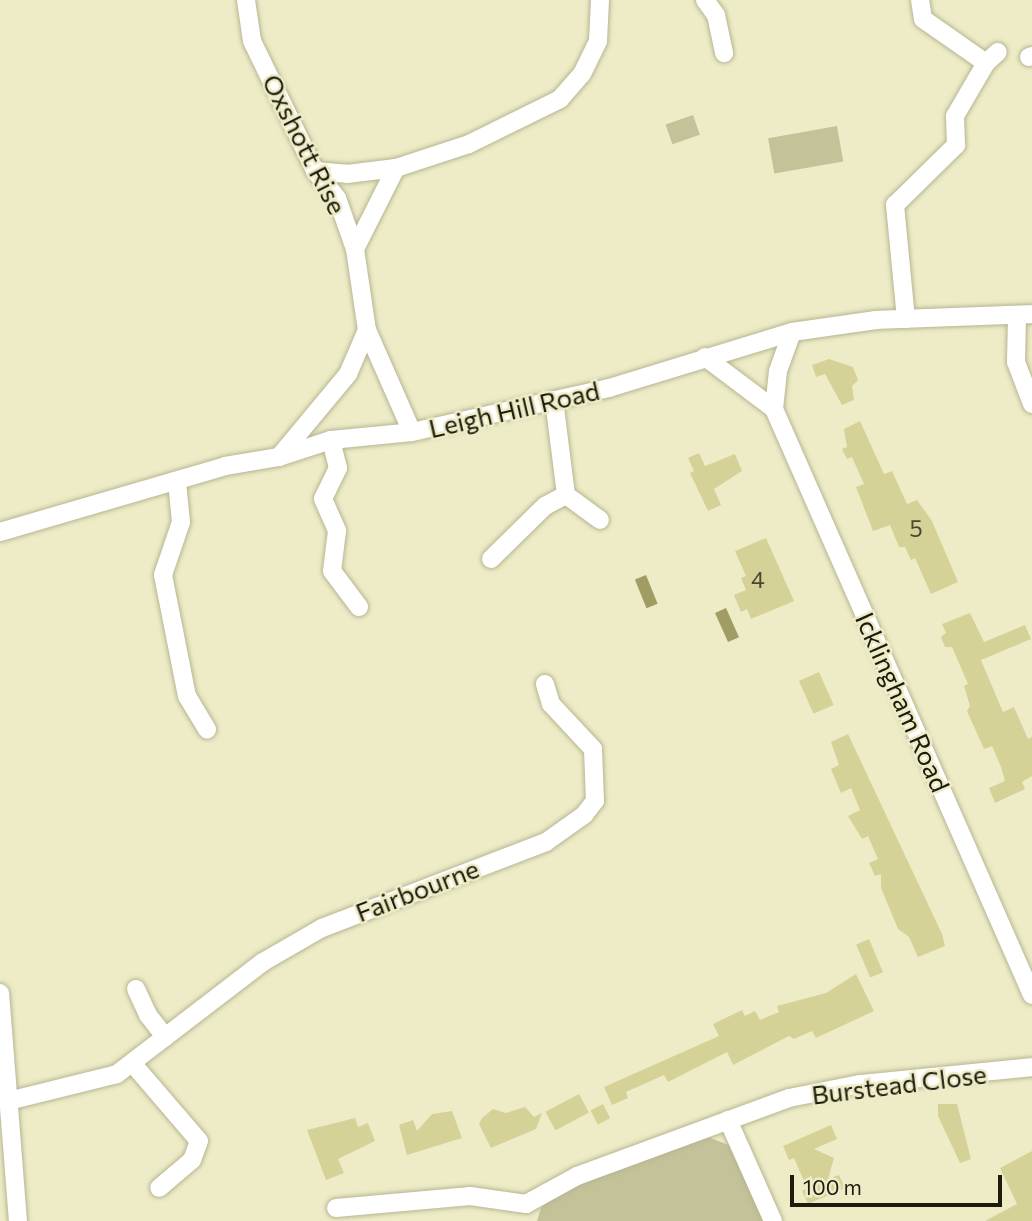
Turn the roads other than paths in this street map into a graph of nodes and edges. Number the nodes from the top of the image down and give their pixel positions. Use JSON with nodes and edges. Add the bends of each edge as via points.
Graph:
{"nodes":[{"id":1,"x":246,"y":0,"type":"edge"},
{"id":2,"x":600,"y":0,"type":"edge"},
{"id":3,"x":705,"y":0,"type":"edge"},
{"id":4,"x":920,"y":0,"type":"edge"},
{"id":5,"x":724,"y":53,"type":"dead end"},
{"id":6,"x":396,"y":168,"type":"junction"},
{"id":7,"x":315,"y":171,"type":"junction"},
{"id":8,"x":355,"y":249,"type":"junction"},
{"id":9,"x":1025,"y":316,"type":"edge"},
{"id":10,"x":906,"y":319,"type":"junction"},
{"id":11,"x":367,"y":330,"type":"junction"},
{"id":12,"x":792,"y":332,"type":"junction"},
{"id":13,"x":705,"y":357,"type":"junction"},
{"id":14,"x":554,"y":400,"type":"junction"},
{"id":15,"x":1032,"y":404,"type":"edge"},
{"id":16,"x":774,"y":409,"type":"junction"},
{"id":17,"x":412,"y":432,"type":"junction"},
{"id":18,"x":331,"y":440,"type":"junction"},
{"id":19,"x":279,"y":457,"type":"junction"},
{"id":20,"x":177,"y":482,"type":"junction"},
{"id":21,"x":566,"y":495,"type":"junction"},
{"id":22,"x":600,"y":520,"type":"dead end"},
{"id":23,"x":0,"y":532,"type":"edge"},
{"id":24,"x":491,"y":559,"type":"dead end"},
{"id":25,"x":359,"y":607,"type":"dead end"},
{"id":26,"x":545,"y":684,"type":"dead end"},
{"id":27,"x":207,"y":729,"type":"dead end"},
{"id":28,"x":136,"y":989,"type":"dead end"},
{"id":29,"x":0,"y":993,"type":"edge"},
{"id":30,"x":1032,"y":995,"type":"edge"},
{"id":31,"x":165,"y":1037,"type":"junction"},
{"id":32,"x":133,"y":1063,"type":"junction"},
{"id":33,"x":1032,"y":1067,"type":"edge"},
{"id":34,"x":8,"y":1101,"type":"junction"},
{"id":35,"x":729,"y":1120,"type":"junction"},
{"id":36,"x":159,"y":1188,"type":"dead end"},
{"id":37,"x":336,"y":1208,"type":"dead end"},
{"id":38,"x":527,"y":1212,"type":"edge"},
{"id":39,"x":18,"y":1221,"type":"edge"},
{"id":40,"x":773,"y":1221,"type":"edge"}],
"edges":[{"from":1,"to":7,"type":"street","name":"Oxshott Rise","via":[[252,41]]},
{"from":2,"to":6,"type":"street","via":[[598,41],[582,74],[560,99],[469,144]]},
{"from":3,"to":5,"type":"street","via":[[716,15]]},
{"from":4,"to":10,"type":"street","via":[[922,19],[992,58],[954,116],[956,145],[895,205]]},
{"from":6,"to":7,"type":"street","via":[[347,174]]},
{"from":6,"to":8,"type":"street"},
{"from":7,"to":8,"type":"street","name":"Oxshott Rise","via":[[337,198]]},
{"from":8,"to":11,"type":"street","name":"Oxshott Rise"},
{"from":9,"to":10,"type":"street","name":"Leigh Hill Road"},
{"from":9,"to":15,"type":"street","via":[[1016,362]]},
{"from":10,"to":12,"type":"street","name":"Leigh Hill Road"},
{"from":11,"to":17,"type":"street","name":"Oxshott Rise"},
{"from":11,"to":19,"type":"street","via":[[348,374]]},
{"from":12,"to":13,"type":"street","name":"Leigh Hill Road"},
{"from":12,"to":16,"type":"street","name":"Icklingham Road","via":[[778,371]]},
{"from":13,"to":14,"type":"street","name":"Leigh Hill Road","via":[[609,388]]},
{"from":13,"to":16,"type":"street","name":"Icklingham Road"},
{"from":14,"to":17,"type":"street","name":"Leigh Hill Road"},
{"from":14,"to":21,"type":"street"},
{"from":16,"to":30,"type":"street","name":"Icklingham Road"},
{"from":17,"to":18,"type":"street","name":"Leigh Hill Road"},
{"from":18,"to":19,"type":"street","name":"Leigh Hill Road"},
{"from":18,"to":25,"type":"street","via":[[338,468],[323,499],[337,531],[332,571]]},
{"from":19,"to":20,"type":"street","name":"Leigh Hill Road","via":[[225,466]]},
{"from":20,"to":23,"type":"street","name":"Leigh Hill Road"},
{"from":20,"to":27,"type":"street","via":[[181,522],[163,575],[187,696]]},
{"from":21,"to":22,"type":"street"},
{"from":21,"to":24,"type":"street","via":[[545,506]]},
{"from":26,"to":31,"type":"street","name":"Fairbourne","via":[[551,704],[593,749],[595,801],[584,815],[546,842],[321,928],[263,962]]},
{"from":28,"to":31,"type":"street","via":[[148,1016]]},
{"from":29,"to":34,"type":"street"},
{"from":31,"to":32,"type":"street","name":"Fairbourne"},
{"from":32,"to":34,"type":"street","name":"Fairbourne","via":[[117,1074],[62,1091]]},
{"from":32,"to":36,"type":"street","via":[[199,1141],[192,1160]]},
{"from":33,"to":35,"type":"street","name":"Burstead Close","via":[[860,1084],[789,1098]]},
{"from":34,"to":39,"type":"street"},
{"from":35,"to":38,"type":"street","name":"Burstead Close","via":[[577,1176]]},
{"from":35,"to":40,"type":"street"},
{"from":37,"to":38,"type":"street","name":"Burstead Close","via":[[470,1196]]}]}
